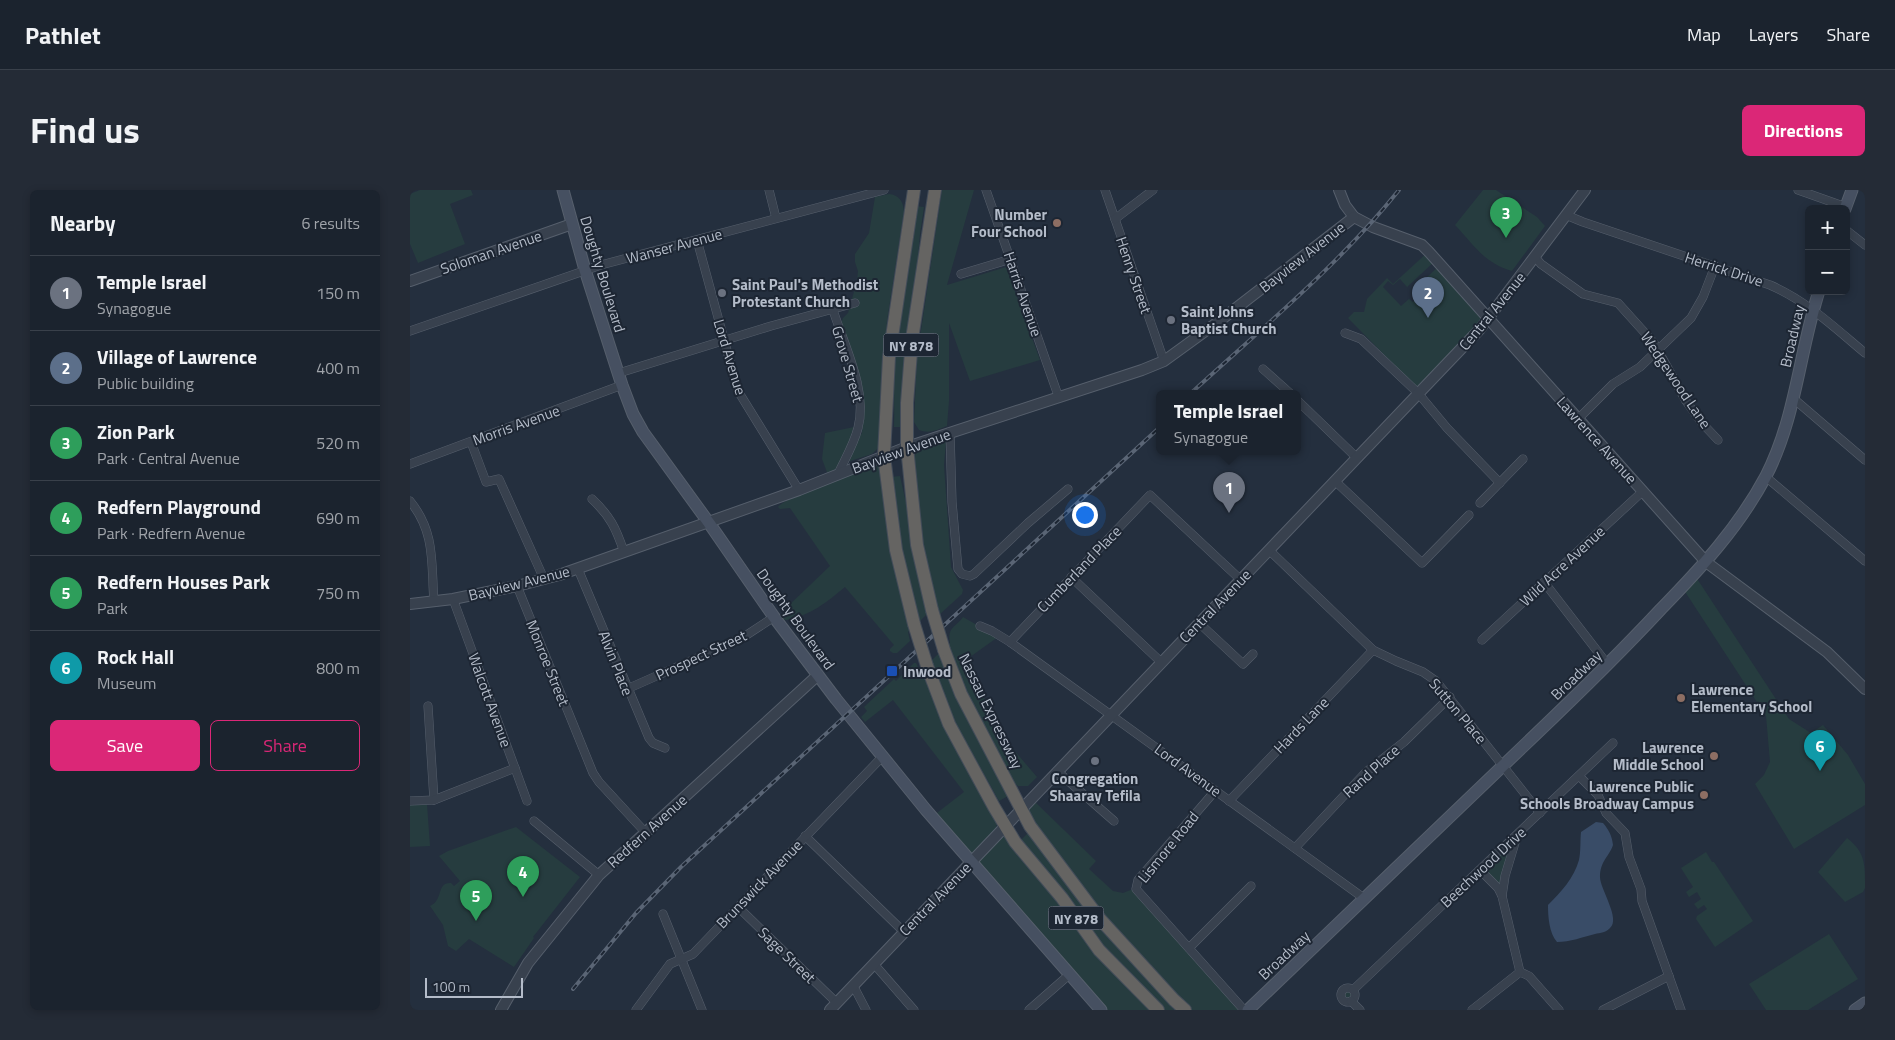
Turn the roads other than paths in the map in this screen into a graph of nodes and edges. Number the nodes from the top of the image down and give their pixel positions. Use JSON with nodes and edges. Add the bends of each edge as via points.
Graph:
{"nodes":[{"id":1,"x":563,"y":190,"type":"edge"},
{"id":2,"x":768,"y":190,"type":"edge"},
{"id":3,"x":884,"y":190,"type":"edge"},
{"id":4,"x":914,"y":190,"type":"edge"},
{"id":5,"x":935,"y":190,"type":"edge"},
{"id":6,"x":986,"y":190,"type":"edge"},
{"id":7,"x":1105,"y":190,"type":"edge"},
{"id":8,"x":1153,"y":190,"type":"edge"},
{"id":9,"x":1339,"y":190,"type":"edge"},
{"id":10,"x":1585,"y":190,"type":"edge"},
{"id":11,"x":1798,"y":190,"type":"edge"},
{"id":12,"x":1852,"y":190,"type":"edge"},
{"id":13,"x":1838,"y":205,"type":"edge"},
{"id":14,"x":1847,"y":205,"type":"edge"},
{"id":15,"x":1566,"y":215,"type":"junction"},
{"id":16,"x":1354,"y":217,"type":"junction"},
{"id":17,"x":776,"y":218,"type":"junction"},
{"id":18,"x":1115,"y":219,"type":"junction"},
{"id":19,"x":572,"y":224,"type":"junction"},
{"id":20,"x":1850,"y":233,"type":"edge"},
{"id":21,"x":697,"y":240,"type":"junction"},
{"id":22,"x":1865,"y":245,"type":"edge"},
{"id":23,"x":1535,"y":258,"type":"junction"},
{"id":24,"x":1011,"y":259,"type":"junction"},
{"id":25,"x":1714,"y":266,"type":"junction"},
{"id":26,"x":586,"y":270,"type":"junction"},
{"id":27,"x":961,"y":274,"type":"dead end"},
{"id":28,"x":410,"y":281,"type":"edge"},
{"id":29,"x":1818,"y":295,"type":"edge"},
{"id":30,"x":855,"y":303,"type":"dead end"},
{"id":31,"x":1813,"y":309,"type":"junction"},
{"id":32,"x":833,"y":310,"type":"junction"},
{"id":33,"x":1489,"y":319,"type":"junction"},
{"id":34,"x":410,"y":331,"type":"edge"},
{"id":35,"x":1345,"y":333,"type":"dead end"},
{"id":36,"x":724,"y":340,"type":"junction"},
{"id":37,"x":1658,"y":350,"type":"junction"},
{"id":38,"x":1865,"y":353,"type":"edge"},
{"id":39,"x":1164,"y":360,"type":"junction"},
{"id":40,"x":1263,"y":369,"type":"dead end"},
{"id":41,"x":619,"y":373,"type":"junction"},
{"id":42,"x":622,"y":386,"type":"junction"},
{"id":43,"x":1287,"y":390,"type":"edge"},
{"id":44,"x":1418,"y":393,"type":"junction"},
{"id":45,"x":1059,"y":398,"type":"junction"},
{"id":46,"x":1794,"y":399,"type":"junction"},
{"id":47,"x":1301,"y":404,"type":"edge"},
{"id":48,"x":1578,"y":419,"type":"junction"},
{"id":49,"x":950,"y":432,"type":"junction"},
{"id":50,"x":1718,"y":440,"type":"dead end"},
{"id":51,"x":471,"y":442,"type":"junction"},
{"id":52,"x":907,"y":447,"type":"junction"},
{"id":53,"x":884,"y":456,"type":"junction"},
{"id":54,"x":1357,"y":458,"type":"junction"},
{"id":55,"x":1523,"y":459,"type":"dead end"},
{"id":56,"x":1865,"y":460,"type":"edge"},
{"id":57,"x":410,"y":464,"type":"edge"},
{"id":58,"x":838,"y":474,"type":"junction"},
{"id":59,"x":1766,"y":477,"type":"junction"},
{"id":60,"x":1335,"y":481,"type":"junction"},
{"id":61,"x":1500,"y":483,"type":"junction"},
{"id":62,"x":1068,"y":489,"type":"dead end"},
{"id":63,"x":799,"y":490,"type":"junction"},
{"id":64,"x":1642,"y":492,"type":"junction"},
{"id":65,"x":592,"y":500,"type":"dead end"},
{"id":66,"x":410,"y":501,"type":"edge"},
{"id":67,"x":1480,"y":503,"type":"dead end"},
{"id":68,"x":1469,"y":515,"type":"dead end"},
{"id":69,"x":709,"y":523,"type":"junction"},
{"id":70,"x":1269,"y":550,"type":"junction"},
{"id":71,"x":624,"y":552,"type":"junction"},
{"id":72,"x":1865,"y":561,"type":"edge"},
{"id":73,"x":1706,"y":562,"type":"junction"},
{"id":74,"x":578,"y":569,"type":"junction"},
{"id":75,"x":1070,"y":577,"type":"junction"},
{"id":76,"x":544,"y":579,"type":"junction"},
{"id":77,"x":1241,"y":580,"type":"junction"},
{"id":78,"x":1544,"y":582,"type":"junction"},
{"id":79,"x":517,"y":586,"type":"junction"},
{"id":80,"x":453,"y":600,"type":"junction"},
{"id":81,"x":434,"y":602,"type":"junction"},
{"id":82,"x":410,"y":604,"type":"edge"},
{"id":83,"x":774,"y":617,"type":"junction"},
{"id":84,"x":1199,"y":623,"type":"junction"},
{"id":85,"x":980,"y":626,"type":"dead end"},
{"id":86,"x":1482,"y":640,"type":"dead end"},
{"id":87,"x":1010,"y":642,"type":"junction"},
{"id":88,"x":1373,"y":650,"type":"junction"},
{"id":89,"x":1253,"y":654,"type":"dead end"},
{"id":90,"x":1161,"y":662,"type":"junction"},
{"id":91,"x":1608,"y":665,"type":"junction"},
{"id":92,"x":818,"y":675,"type":"junction"},
{"id":93,"x":627,"y":689,"type":"junction"},
{"id":94,"x":1865,"y":689,"type":"edge"},
{"id":95,"x":1450,"y":697,"type":"junction"},
{"id":96,"x":428,"y":706,"type":"dead end"},
{"id":97,"x":1111,"y":714,"type":"junction"},
{"id":98,"x":1613,"y":743,"type":"dead end"},
{"id":99,"x":665,"y":748,"type":"dead end"},
{"id":100,"x":883,"y":756,"type":"junction"},
{"id":101,"x":1503,"y":766,"type":"junction"},
{"id":102,"x":515,"y":768,"type":"junction"},
{"id":103,"x":1057,"y":771,"type":"junction"},
{"id":104,"x":1579,"y":776,"type":"junction"},
{"id":105,"x":1214,"y":791,"type":"junction"},
{"id":106,"x":434,"y":800,"type":"junction"},
{"id":107,"x":410,"y":801,"type":"edge"},
{"id":108,"x":527,"y":801,"type":"dead end"},
{"id":109,"x":1229,"y":801,"type":"junction"},
{"id":110,"x":1021,"y":809,"type":"junction"},
{"id":111,"x":1540,"y":813,"type":"junction"},
{"id":112,"x":534,"y":821,"type":"dead end"},
{"id":113,"x":1114,"y":822,"type":"dead end"},
{"id":114,"x":1005,"y":826,"type":"junction"},
{"id":115,"x":645,"y":832,"type":"junction"},
{"id":116,"x":1518,"y":834,"type":"junction"},
{"id":117,"x":805,"y":836,"type":"junction"},
{"id":118,"x":1295,"y":848,"type":"junction"},
{"id":119,"x":971,"y":862,"type":"junction"},
{"id":120,"x":1480,"y":870,"type":"junction"},
{"id":121,"x":599,"y":875,"type":"junction"},
{"id":122,"x":1251,"y":886,"type":"dead end"},
{"id":123,"x":1502,"y":896,"type":"junction"},
{"id":124,"x":1366,"y":899,"type":"junction"},
{"id":125,"x":738,"y":907,"type":"junction"},
{"id":126,"x":663,"y":914,"type":"dead end"},
{"id":127,"x":904,"y":932,"type":"junction"},
{"id":128,"x":1190,"y":948,"type":"junction"},
{"id":129,"x":681,"y":959,"type":"junction"},
{"id":130,"x":874,"y":964,"type":"junction"},
{"id":131,"x":1520,"y":972,"type":"junction"},
{"id":132,"x":1070,"y":974,"type":"junction"},
{"id":133,"x":1669,"y":976,"type":"junction"},
{"id":134,"x":853,"y":986,"type":"junction"},
{"id":135,"x":1353,"y":990,"type":"junction"},
{"id":136,"x":1351,"y":1002,"type":"junction"},
{"id":137,"x":1865,"y":1003,"type":"edge"},
{"id":138,"x":833,"y":1007,"type":"edge"},
{"id":139,"x":501,"y":1010,"type":"edge"},
{"id":140,"x":636,"y":1010,"type":"edge"},
{"id":141,"x":702,"y":1010,"type":"edge"},
{"id":142,"x":866,"y":1010,"type":"edge"},
{"id":143,"x":914,"y":1010,"type":"edge"},
{"id":144,"x":1029,"y":1010,"type":"edge"},
{"id":145,"x":1102,"y":1010,"type":"edge"},
{"id":146,"x":1158,"y":1010,"type":"edge"},
{"id":147,"x":1185,"y":1010,"type":"edge"},
{"id":148,"x":1244,"y":1010,"type":"edge"},
{"id":149,"x":1248,"y":1010,"type":"edge"},
{"id":150,"x":1360,"y":1010,"type":"edge"},
{"id":151,"x":1472,"y":1010,"type":"edge"},
{"id":152,"x":1559,"y":1010,"type":"edge"},
{"id":153,"x":1602,"y":1010,"type":"edge"},
{"id":154,"x":1681,"y":1010,"type":"edge"},
{"id":155,"x":1855,"y":1010,"type":"edge"}],
"edges":[{"from":1,"to":19,"type":"main road","name":"Doughty Boulevard"},
{"from":2,"to":17,"type":"street"},
{"from":3,"to":17,"type":"street","name":"Wanser Avenue"},
{"from":4,"to":53,"type":"highway","number":"NY 878","via":[[890,345]]},
{"from":5,"to":52,"type":"highway","name":"Nassau Expressway","number":"NY 878","via":[[911,346]]},
{"from":6,"to":24,"type":"street","name":"Harris Avenue"},
{"from":7,"to":18,"type":"street","name":"Henry Street"},
{"from":8,"to":18,"type":"street"},
{"from":9,"to":16,"type":"street","via":[[1345,206]]},
{"from":10,"to":15,"type":"street","name":"Central Avenue"},
{"from":11,"to":13,"type":"street"},
{"from":12,"to":14,"type":"main road"},
{"from":15,"to":23,"type":"street","name":"Central Avenue"},
{"from":15,"to":25,"type":"street","name":"Herrick Drive"},
{"from":16,"to":33,"type":"street","name":"Lawrence Avenue","via":[[1422,245]]},
{"from":16,"to":39,"type":"street","name":"Bayview Avenue"},
{"from":17,"to":21,"type":"street","name":"Wanser Avenue"},
{"from":18,"to":39,"type":"street","name":"Henry Street"},
{"from":19,"to":26,"type":"main road","name":"Doughty Boulevard"},
{"from":19,"to":28,"type":"street","name":"Soloman Avenue"},
{"from":20,"to":22,"type":"street"},
{"from":21,"to":26,"type":"street","name":"Wanser Avenue"},
{"from":21,"to":36,"type":"street","name":"Lord Avenue"},
{"from":23,"to":33,"type":"street","name":"Central Avenue"},
{"from":23,"to":37,"type":"street","name":"Wedgewood Lane","via":[[1583,294],[1618,303]]},
{"from":24,"to":27,"type":"street"},
{"from":24,"to":45,"type":"street","name":"Harris Avenue"},
{"from":25,"to":31,"type":"street","name":"Herrick Drive","via":[[1770,285]]},
{"from":25,"to":37,"type":"street","via":[[1692,318]]},
{"from":26,"to":34,"type":"street","name":"Wanser Avenue"},
{"from":26,"to":41,"type":"main road","name":"Doughty Boulevard"},
{"from":29,"to":31,"type":"main road","name":"Broadway"},
{"from":30,"to":32,"type":"street"},
{"from":31,"to":38,"type":"street","name":"Herrick Drive"},
{"from":31,"to":46,"type":"main road","name":"Broadway"},
{"from":32,"to":36,"type":"street"},
{"from":32,"to":58,"type":"street","name":"Grove Street","via":[[861,402],[858,430]]},
{"from":33,"to":44,"type":"street","name":"Central Avenue"},
{"from":33,"to":48,"type":"street","name":"Lawrence Avenue"},
{"from":35,"to":44,"type":"street","via":[[1361,339]]},
{"from":36,"to":41,"type":"street"},
{"from":36,"to":63,"type":"street","name":"Lord Avenue","via":[[738,391]]},
{"from":37,"to":48,"type":"street","via":[[1640,367],[1613,384]]},
{"from":37,"to":50,"type":"street","name":"Wedgewood Lane","via":[[1686,401]]},
{"from":39,"to":45,"type":"street","name":"Bayview Avenue"},
{"from":40,"to":43,"type":"street"},
{"from":41,"to":42,"type":"main road","name":"Doughty Boulevard"},
{"from":42,"to":51,"type":"street","name":"Morris Avenue"},
{"from":42,"to":69,"type":"main road","name":"Doughty Boulevard","via":[[643,432]]},
{"from":44,"to":54,"type":"street","name":"Central Avenue"},
{"from":44,"to":61,"type":"street"},
{"from":45,"to":49,"type":"street","name":"Bayview Avenue"},
{"from":46,"to":56,"type":"street"},
{"from":46,"to":59,"type":"main road","name":"Broadway","via":[[1783,440]]},
{"from":47,"to":54,"type":"street"},
{"from":48,"to":64,"type":"street","name":"Lawrence Avenue"},
{"from":49,"to":52,"type":"street","name":"Bayview Avenue"},
{"from":49,"to":62,"type":"street","via":[[958,569],[965,576],[974,574]]},
{"from":51,"to":57,"type":"street","name":"Morris Avenue"},
{"from":51,"to":76,"type":"street","via":[[486,482],[499,479]]},
{"from":52,"to":53,"type":"street","name":"Bayview Avenue"},
{"from":52,"to":110,"type":"highway","name":"Nassau Expressway","number":"NY 878","bridge":true,"via":[[917,546],[944,650],[961,694]]},
{"from":53,"to":58,"type":"street","name":"Bayview Avenue"},
{"from":53,"to":114,"type":"highway","number":"NY 878","bridge":true,"via":[[896,550],[927,666],[950,724]]},
{"from":54,"to":60,"type":"street","name":"Central Avenue"},
{"from":55,"to":61,"type":"street"},
{"from":58,"to":63,"type":"street","name":"Bayview Avenue"},
{"from":59,"to":72,"type":"street"},
{"from":59,"to":73,"type":"main road","name":"Broadway"},
{"from":60,"to":68,"type":"street","via":[[1422,564]]},
{"from":60,"to":70,"type":"street","name":"Central Avenue"},
{"from":61,"to":67,"type":"street"},
{"from":63,"to":69,"type":"street","name":"Bayview Avenue"},
{"from":64,"to":73,"type":"street","name":"Lawrence Avenue"},
{"from":64,"to":78,"type":"street","name":"Wild Acre Avenue"},
{"from":65,"to":71,"type":"street","via":[[614,524]]},
{"from":66,"to":81,"type":"street","via":[[428,530]]},
{"from":69,"to":71,"type":"street","name":"Bayview Avenue"},
{"from":69,"to":83,"type":"main road","name":"Doughty Boulevard"},
{"from":70,"to":77,"type":"street","name":"Central Avenue"},
{"from":70,"to":88,"type":"street","name":"Sutton Place"},
{"from":71,"to":74,"type":"street","name":"Bayview Avenue"},
{"from":73,"to":91,"type":"main road","name":"Broadway"},
{"from":73,"to":94,"type":"street","name":"Lawrence Avenue","via":[[1827,652]]},
{"from":74,"to":76,"type":"street","name":"Bayview Avenue"},
{"from":74,"to":93,"type":"street","name":"Alvin Place"},
{"from":75,"to":77,"type":"street","name":"Cumberland Place","via":[[1150,494]]},
{"from":75,"to":87,"type":"street","name":"Cumberland Place"},
{"from":75,"to":90,"type":"street"},
{"from":76,"to":79,"type":"street","name":"Bayview Avenue"},
{"from":77,"to":84,"type":"street","name":"Central Avenue"},
{"from":78,"to":86,"type":"street","name":"Wild Acre Avenue"},
{"from":78,"to":91,"type":"street"},
{"from":79,"to":80,"type":"street","name":"Bayview Avenue"},
{"from":79,"to":115,"type":"street","name":"Monroe Street","via":[[593,773]]},
{"from":80,"to":81,"type":"street","name":"Bayview Avenue"},
{"from":80,"to":102,"type":"street","name":"Walcott Avenue"},
{"from":81,"to":82,"type":"street","name":"Bayview Avenue"},
{"from":83,"to":92,"type":"main road","name":"Doughty Boulevard"},
{"from":83,"to":93,"type":"street","name":"Prospect Street","via":[[742,638]]},
{"from":84,"to":89,"type":"street","via":[[1243,664]]},
{"from":84,"to":90,"type":"street","name":"Central Avenue"},
{"from":85,"to":87,"type":"street","name":"Lord Avenue"},
{"from":87,"to":97,"type":"street","name":"Lord Avenue"},
{"from":88,"to":95,"type":"street","name":"Sutton Place","via":[[1430,676]]},
{"from":88,"to":109,"type":"street","name":"Hards Lane"},
{"from":90,"to":97,"type":"street","name":"Central Avenue"},
{"from":91,"to":101,"type":"main road","name":"Broadway"},
{"from":92,"to":100,"type":"main road","name":"Doughty Boulevard"},
{"from":92,"to":115,"type":"street","name":"Redfern Avenue"},
{"from":93,"to":99,"type":"street","name":"Alvin Place","via":[[650,740]]},
{"from":95,"to":101,"type":"street","name":"Sutton Place"},
{"from":95,"to":118,"type":"street","name":"Rand Place","via":[[1404,742],[1366,772]]},
{"from":96,"to":106,"type":"street"},
{"from":97,"to":103,"type":"street","name":"Central Avenue"},
{"from":97,"to":105,"type":"street","name":"Lord Avenue"},
{"from":98,"to":104,"type":"street","name":"Beechwood Drive"},
{"from":100,"to":117,"type":"street","name":"Brunswick Avenue"},
{"from":100,"to":119,"type":"main road","name":"Doughty Boulevard"},
{"from":101,"to":111,"type":"street","name":"Sutton Place"},
{"from":101,"to":124,"type":"main road","name":"Broadway"},
{"from":102,"to":106,"type":"street"},
{"from":102,"to":108,"type":"street","name":"Walcott Avenue"},
{"from":103,"to":110,"type":"street","name":"Central Avenue"},
{"from":103,"to":113,"type":"street"},
{"from":104,"to":111,"type":"street","name":"Beechwood Drive"},
{"from":104,"to":133,"type":"street","via":[[1598,795],[1606,813],[1625,833],[1642,901]]},
{"from":105,"to":109,"type":"street","name":"Lord Avenue"},
{"from":105,"to":128,"type":"street","name":"Lismore Road","via":[[1136,884],[1136,889]]},
{"from":106,"to":107,"type":"street"},
{"from":109,"to":118,"type":"street","name":"Lord Avenue"},
{"from":110,"to":114,"type":"street","name":"Central Avenue"},
{"from":110,"to":147,"type":"highway","name":"Nassau Expressway","number":"NY 878","via":[[1030,826],[1100,919]]},
{"from":111,"to":116,"type":"street","name":"Beechwood Drive"},
{"from":112,"to":121,"type":"street"},
{"from":114,"to":119,"type":"street","name":"Central Avenue"},
{"from":114,"to":146,"type":"highway","number":"NY 878","via":[[1100,950]]},
{"from":115,"to":121,"type":"street","name":"Redfern Avenue"},
{"from":116,"to":120,"type":"street","name":"Beechwood Drive"},
{"from":116,"to":123,"type":"street"},
{"from":117,"to":125,"type":"street","name":"Brunswick Avenue"},
{"from":117,"to":127,"type":"street"},
{"from":118,"to":124,"type":"street","name":"Lord Avenue"},
{"from":119,"to":127,"type":"street","name":"Central Avenue"},
{"from":119,"to":132,"type":"main road","name":"Doughty Boulevard"},
{"from":120,"to":123,"type":"street"},
{"from":120,"to":135,"type":"street","name":"Beechwood Drive"},
{"from":121,"to":139,"type":"street","name":"Redfern Avenue","via":[[528,963]]},
{"from":122,"to":128,"type":"street"},
{"from":123,"to":131,"type":"street"},
{"from":124,"to":149,"type":"main road","name":"Broadway"},
{"from":125,"to":129,"type":"street","name":"Brunswick Avenue","via":[[693,954]]},
{"from":125,"to":138,"type":"street","name":"Sage Street"},
{"from":126,"to":129,"type":"street"},
{"from":127,"to":130,"type":"street","name":"Central Avenue"},
{"from":128,"to":148,"type":"street"},
{"from":129,"to":140,"type":"street","name":"Brunswick Avenue","via":[[670,964]]},
{"from":129,"to":141,"type":"street"},
{"from":130,"to":134,"type":"street","name":"Central Avenue"},
{"from":130,"to":143,"type":"street"},
{"from":131,"to":151,"type":"street"},
{"from":131,"to":152,"type":"street","via":[[1528,976]]},
{"from":132,"to":144,"type":"street"},
{"from":132,"to":145,"type":"main road","name":"Doughty Boulevard"},
{"from":133,"to":153,"type":"street"},
{"from":133,"to":154,"type":"street"},
{"from":134,"to":138,"type":"street","name":"Central Avenue"},
{"from":134,"to":142,"type":"street"},
{"from":135,"to":136,"type":"street","via":[[1355,996]]},
{"from":135,"to":136,"type":"street","via":[[1344,989],[1340,995],[1344,1002]]},
{"from":136,"to":150,"type":"street"},
{"from":137,"to":155,"type":"main road"}]}
